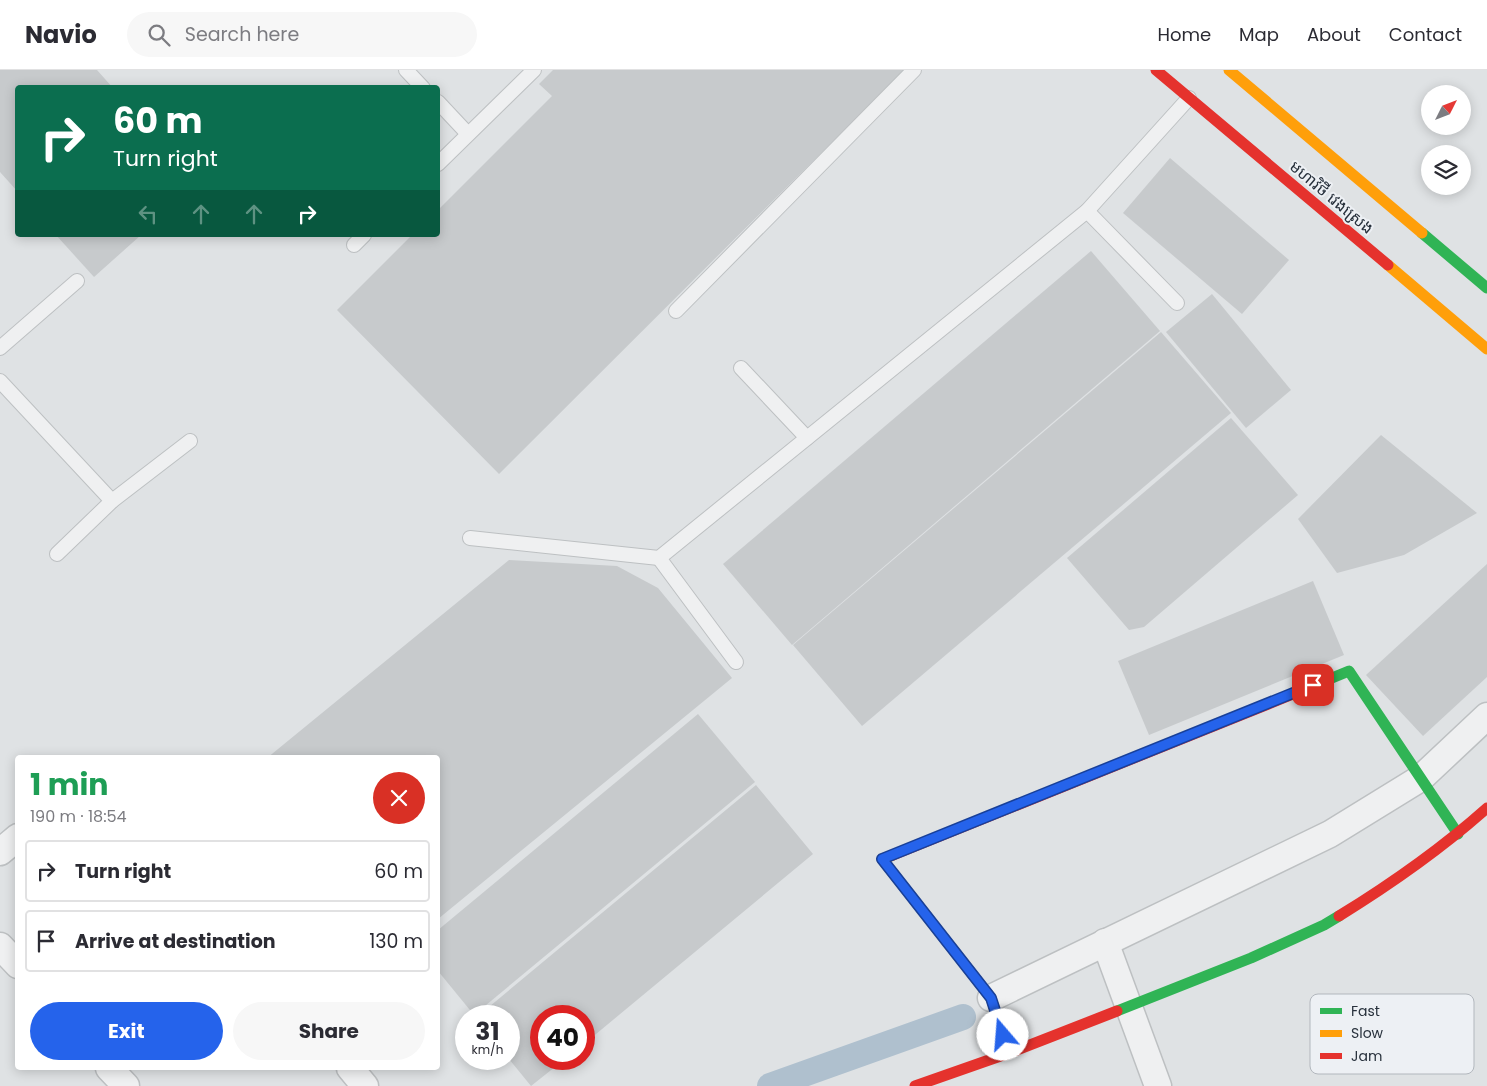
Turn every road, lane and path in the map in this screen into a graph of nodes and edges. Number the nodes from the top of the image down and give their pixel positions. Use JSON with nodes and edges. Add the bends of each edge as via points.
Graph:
{"nodes":[{"id":1,"x":406,"y":70,"type":"edge"},
{"id":2,"x":534,"y":70,"type":"edge"},
{"id":3,"x":914,"y":70,"type":"edge"},
{"id":4,"x":1156,"y":70,"type":"edge"},
{"id":5,"x":1229,"y":70,"type":"edge"},
{"id":6,"x":420,"y":85,"type":"edge"},
{"id":7,"x":1190,"y":98,"type":"junction"},
{"id":8,"x":440,"y":104,"type":"edge"},
{"id":9,"x":468,"y":134,"type":"junction"},
{"id":10,"x":440,"y":162,"type":"edge"},
{"id":11,"x":1087,"y":211,"type":"junction"},
{"id":12,"x":77,"y":281,"type":"dead end"},
{"id":13,"x":1487,"y":288,"type":"edge"},
{"id":14,"x":1177,"y":303,"type":"dead end"},
{"id":15,"x":676,"y":311,"type":"dead end"},
{"id":16,"x":0,"y":348,"type":"edge"},
{"id":17,"x":1487,"y":349,"type":"edge"},
{"id":18,"x":741,"y":368,"type":"dead end"},
{"id":19,"x":0,"y":381,"type":"edge"},
{"id":20,"x":807,"y":438,"type":"junction"},
{"id":21,"x":190,"y":442,"type":"dead end"},
{"id":22,"x":112,"y":500,"type":"junction"},
{"id":23,"x":470,"y":538,"type":"dead end"},
{"id":24,"x":57,"y":554,"type":"dead end"},
{"id":25,"x":659,"y":558,"type":"junction"},
{"id":26,"x":736,"y":662,"type":"dead end"},
{"id":27,"x":1487,"y":716,"type":"edge"},
{"id":28,"x":1421,"y":778,"type":"junction"},
{"id":29,"x":1487,"y":808,"type":"edge"},
{"id":30,"x":1458,"y":834,"type":"junction"},
{"id":31,"x":15,"y":840,"type":"edge"},
{"id":32,"x":0,"y":852,"type":"edge"},
{"id":33,"x":1105,"y":942,"type":"junction"},
{"id":34,"x":0,"y":946,"type":"edge"},
{"id":35,"x":15,"y":963,"type":"edge"},
{"id":36,"x":991,"y":998,"type":"junction"},
{"id":37,"x":1129,"y":1006,"type":"junction"},
{"id":38,"x":1010,"y":1053,"type":"junction"},
{"id":39,"x":111,"y":1070,"type":"edge"},
{"id":40,"x":352,"y":1070,"type":"edge"},
{"id":41,"x":126,"y":1086,"type":"edge"},
{"id":42,"x":365,"y":1086,"type":"edge"},
{"id":43,"x":915,"y":1086,"type":"edge"},
{"id":44,"x":1158,"y":1086,"type":"edge"}],
"edges":[{"from":1,"to":6,"type":"lane"},
{"from":2,"to":9,"type":"lane"},
{"from":3,"to":15,"type":"lane"},
{"from":4,"to":7,"type":"street","name":"មហាវិថី វេងស្រេង"},
{"from":5,"to":13,"type":"street","name":"មហាវិថី វេងស្រេង"},
{"from":7,"to":11,"type":"lane"},
{"from":7,"to":17,"type":"street","name":"មហាវិថី វេងស្រេង"},
{"from":8,"to":9,"type":"lane"},
{"from":9,"to":10,"type":"lane"},
{"from":11,"to":14,"type":"lane"},
{"from":11,"to":20,"type":"lane"},
{"from":12,"to":16,"type":"lane"},
{"from":18,"to":20,"type":"lane"},
{"from":19,"to":22,"type":"lane"},
{"from":20,"to":25,"type":"lane"},
{"from":21,"to":22,"type":"lane"},
{"from":22,"to":24,"type":"lane"},
{"from":23,"to":25,"type":"lane"},
{"from":25,"to":26,"type":"lane"},
{"from":27,"to":28,"type":"street"},
{"from":28,"to":30,"type":"street"},
{"from":28,"to":33,"type":"street","via":[[1330,834]]},
{"from":28,"to":36,"type":"street","via":[[1349,671],[882,859]]},
{"from":29,"to":30,"type":"street"},
{"from":30,"to":37,"type":"street","via":[[1378,892],[1324,925]]},
{"from":31,"to":32,"type":"street"},
{"from":33,"to":36,"type":"street"},
{"from":33,"to":37,"type":"street"},
{"from":34,"to":35,"type":"street"},
{"from":36,"to":38,"type":"street"},
{"from":37,"to":38,"type":"street"},
{"from":37,"to":44,"type":"street"},
{"from":38,"to":43,"type":"street"},
{"from":39,"to":41,"type":"street"},
{"from":40,"to":42,"type":"street"}]}
